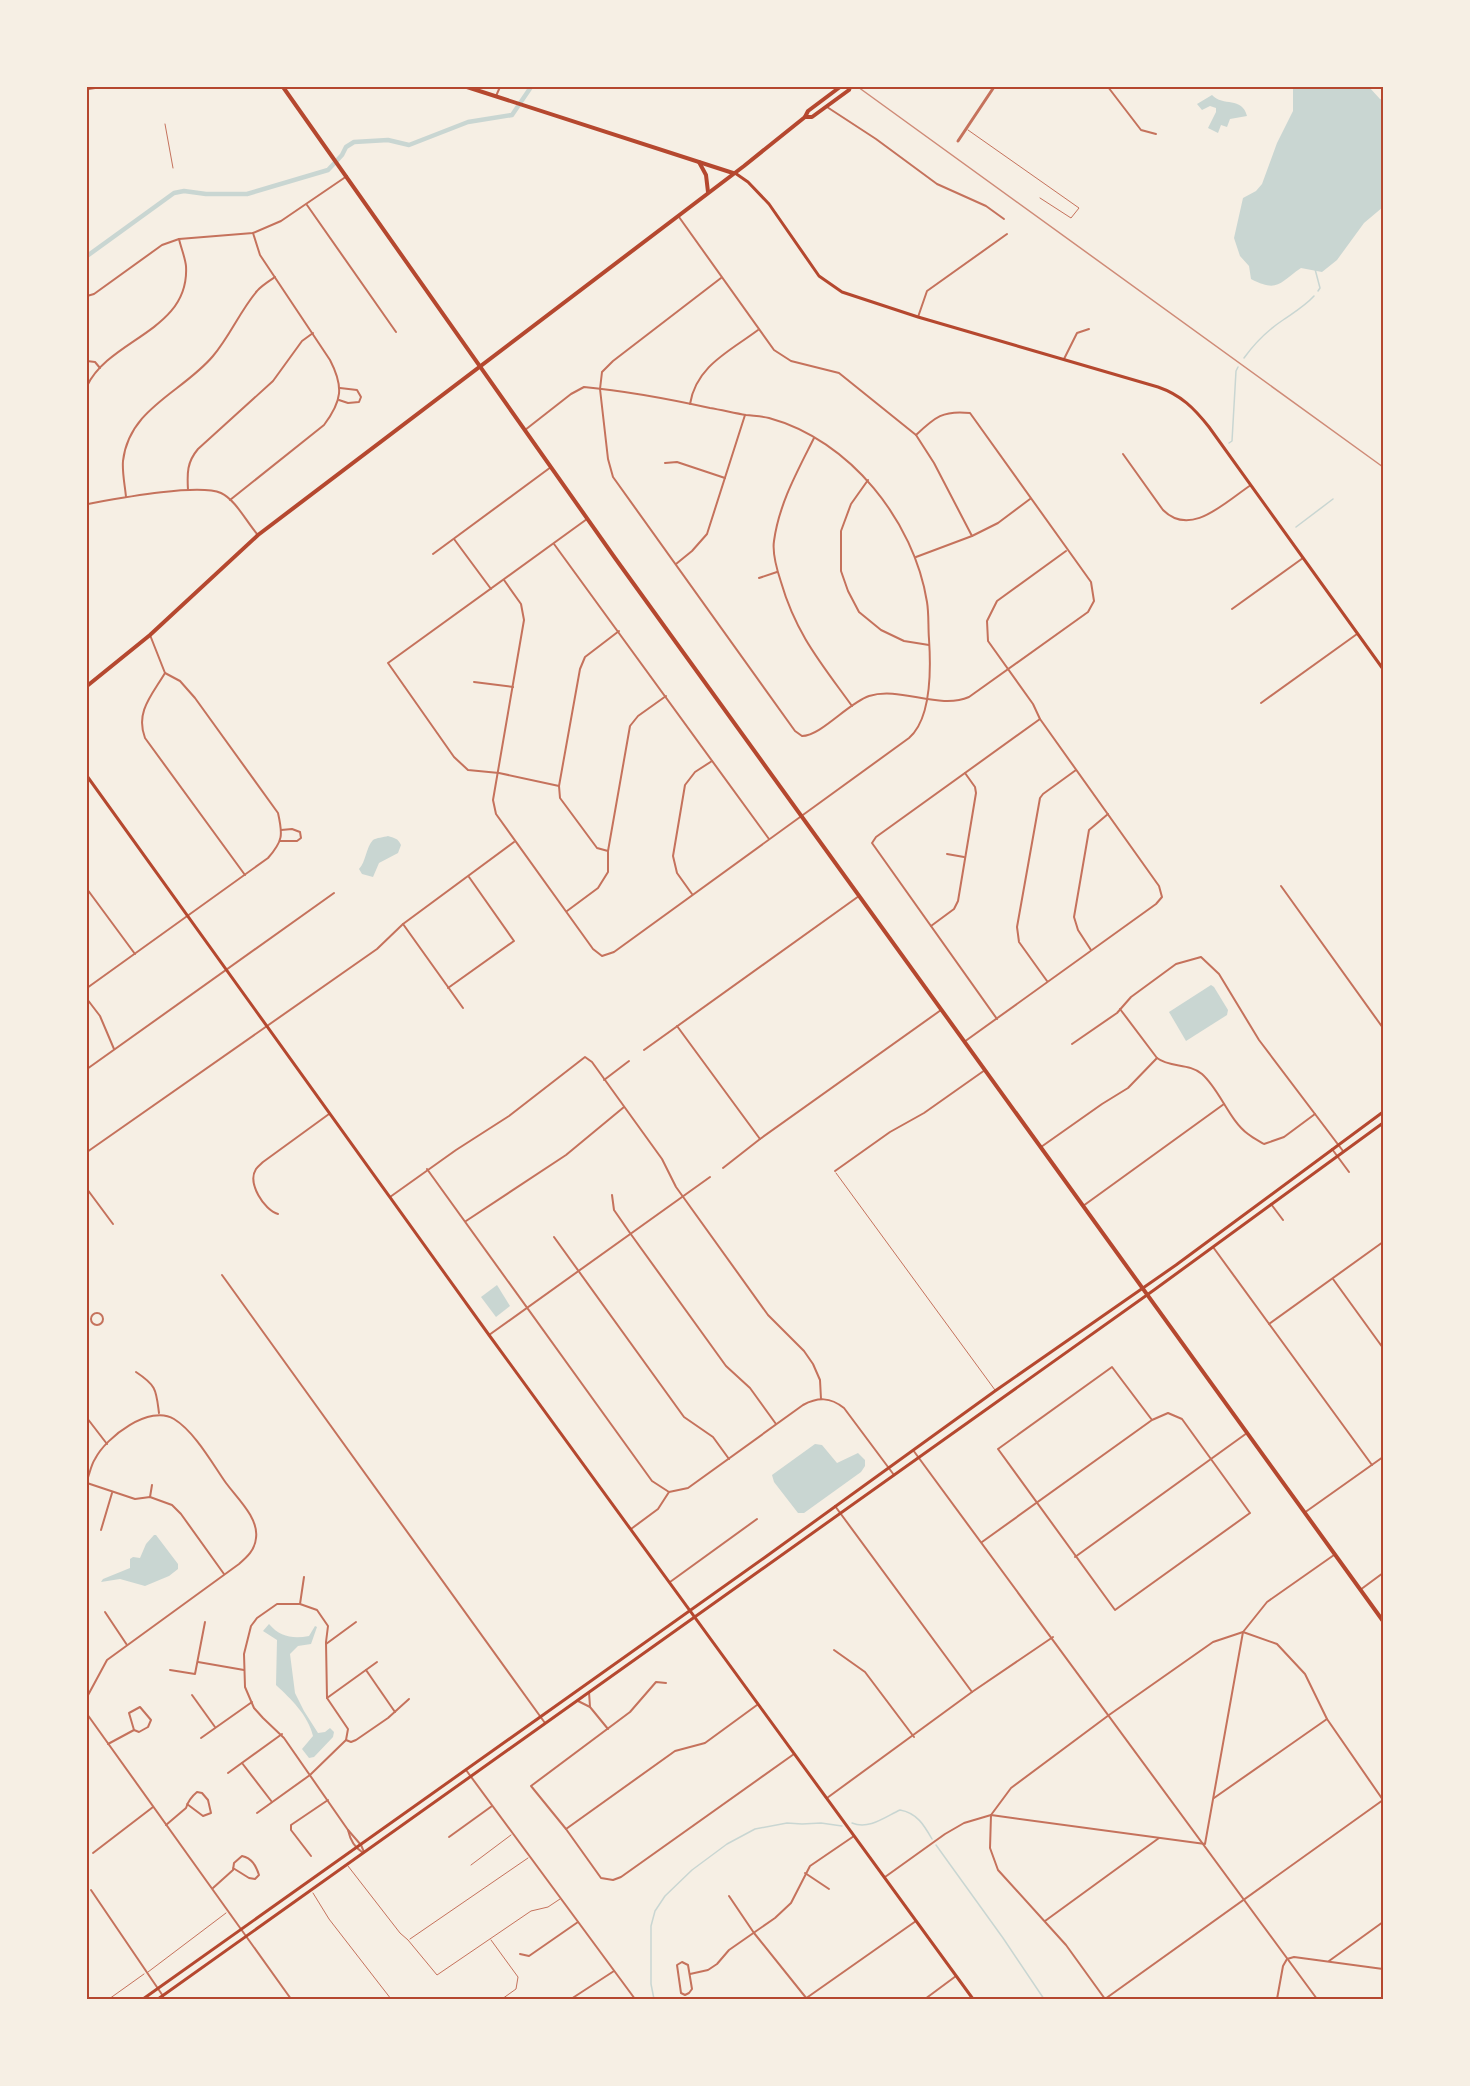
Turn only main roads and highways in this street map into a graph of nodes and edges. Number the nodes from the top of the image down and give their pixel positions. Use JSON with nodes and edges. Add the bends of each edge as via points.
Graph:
{"nodes":[{"id":1,"x":95,"y":87,"type":"edge"},
{"id":2,"x":283,"y":87,"type":"edge"},
{"id":3,"x":467,"y":87,"type":"edge"},
{"id":4,"x":840,"y":87,"type":"edge"},
{"id":5,"x":850,"y":87,"type":"edge"},
{"id":6,"x":87,"y":88,"type":"edge"},
{"id":7,"x":805,"y":117,"type":"junction"},
{"id":8,"x":698,"y":161,"type":"junction"},
{"id":9,"x":734,"y":173,"type":"junction"},
{"id":10,"x":708,"y":193,"type":"junction"},
{"id":11,"x":480,"y":366,"type":"junction"},
{"id":12,"x":1383,"y":669,"type":"edge"},
{"id":13,"x":87,"y":687,"type":"edge"},
{"id":14,"x":87,"y":776,"type":"edge"},
{"id":15,"x":1383,"y":1112,"type":"edge"},
{"id":16,"x":1383,"y":1123,"type":"edge"},
{"id":17,"x":1142,"y":1289,"type":"junction"},
{"id":18,"x":1146,"y":1295,"type":"junction"},
{"id":19,"x":690,"y":1611,"type":"junction"},
{"id":20,"x":694,"y":1617,"type":"junction"},
{"id":21,"x":1383,"y":1621,"type":"edge"},
{"id":22,"x":143,"y":1999,"type":"edge"},
{"id":23,"x":158,"y":1999,"type":"edge"},
{"id":24,"x":973,"y":1999,"type":"edge"}],
"edges":[{"from":1,"to":6,"type":"main road"},
{"from":2,"to":11,"type":"main road"},
{"from":3,"to":8,"type":"main road"},
{"from":4,"to":7,"type":"main road"},
{"from":5,"to":7,"type":"main road","via":[[812,117]]},
{"from":7,"to":9,"type":"main road"},
{"from":8,"to":9,"type":"main road"},
{"from":8,"to":10,"type":"main road","via":[[706,175]]},
{"from":9,"to":10,"type":"main road"},
{"from":9,"to":12,"type":"main road","via":[[769,204],[819,276],[842,292],[1163,389],[1184,399],[1209,427]]},
{"from":10,"to":11,"type":"main road"},
{"from":11,"to":13,"type":"main road","via":[[258,535]]},
{"from":11,"to":17,"type":"main road"},
{"from":14,"to":19,"type":"main road"},
{"from":15,"to":17,"type":"main road"},
{"from":16,"to":18,"type":"main road"},
{"from":17,"to":18,"type":"main road"},
{"from":17,"to":19,"type":"main road"},
{"from":18,"to":20,"type":"main road"},
{"from":18,"to":21,"type":"main road"},
{"from":19,"to":20,"type":"main road"},
{"from":19,"to":22,"type":"main road"},
{"from":20,"to":23,"type":"main road"},
{"from":20,"to":24,"type":"main road"}]}
